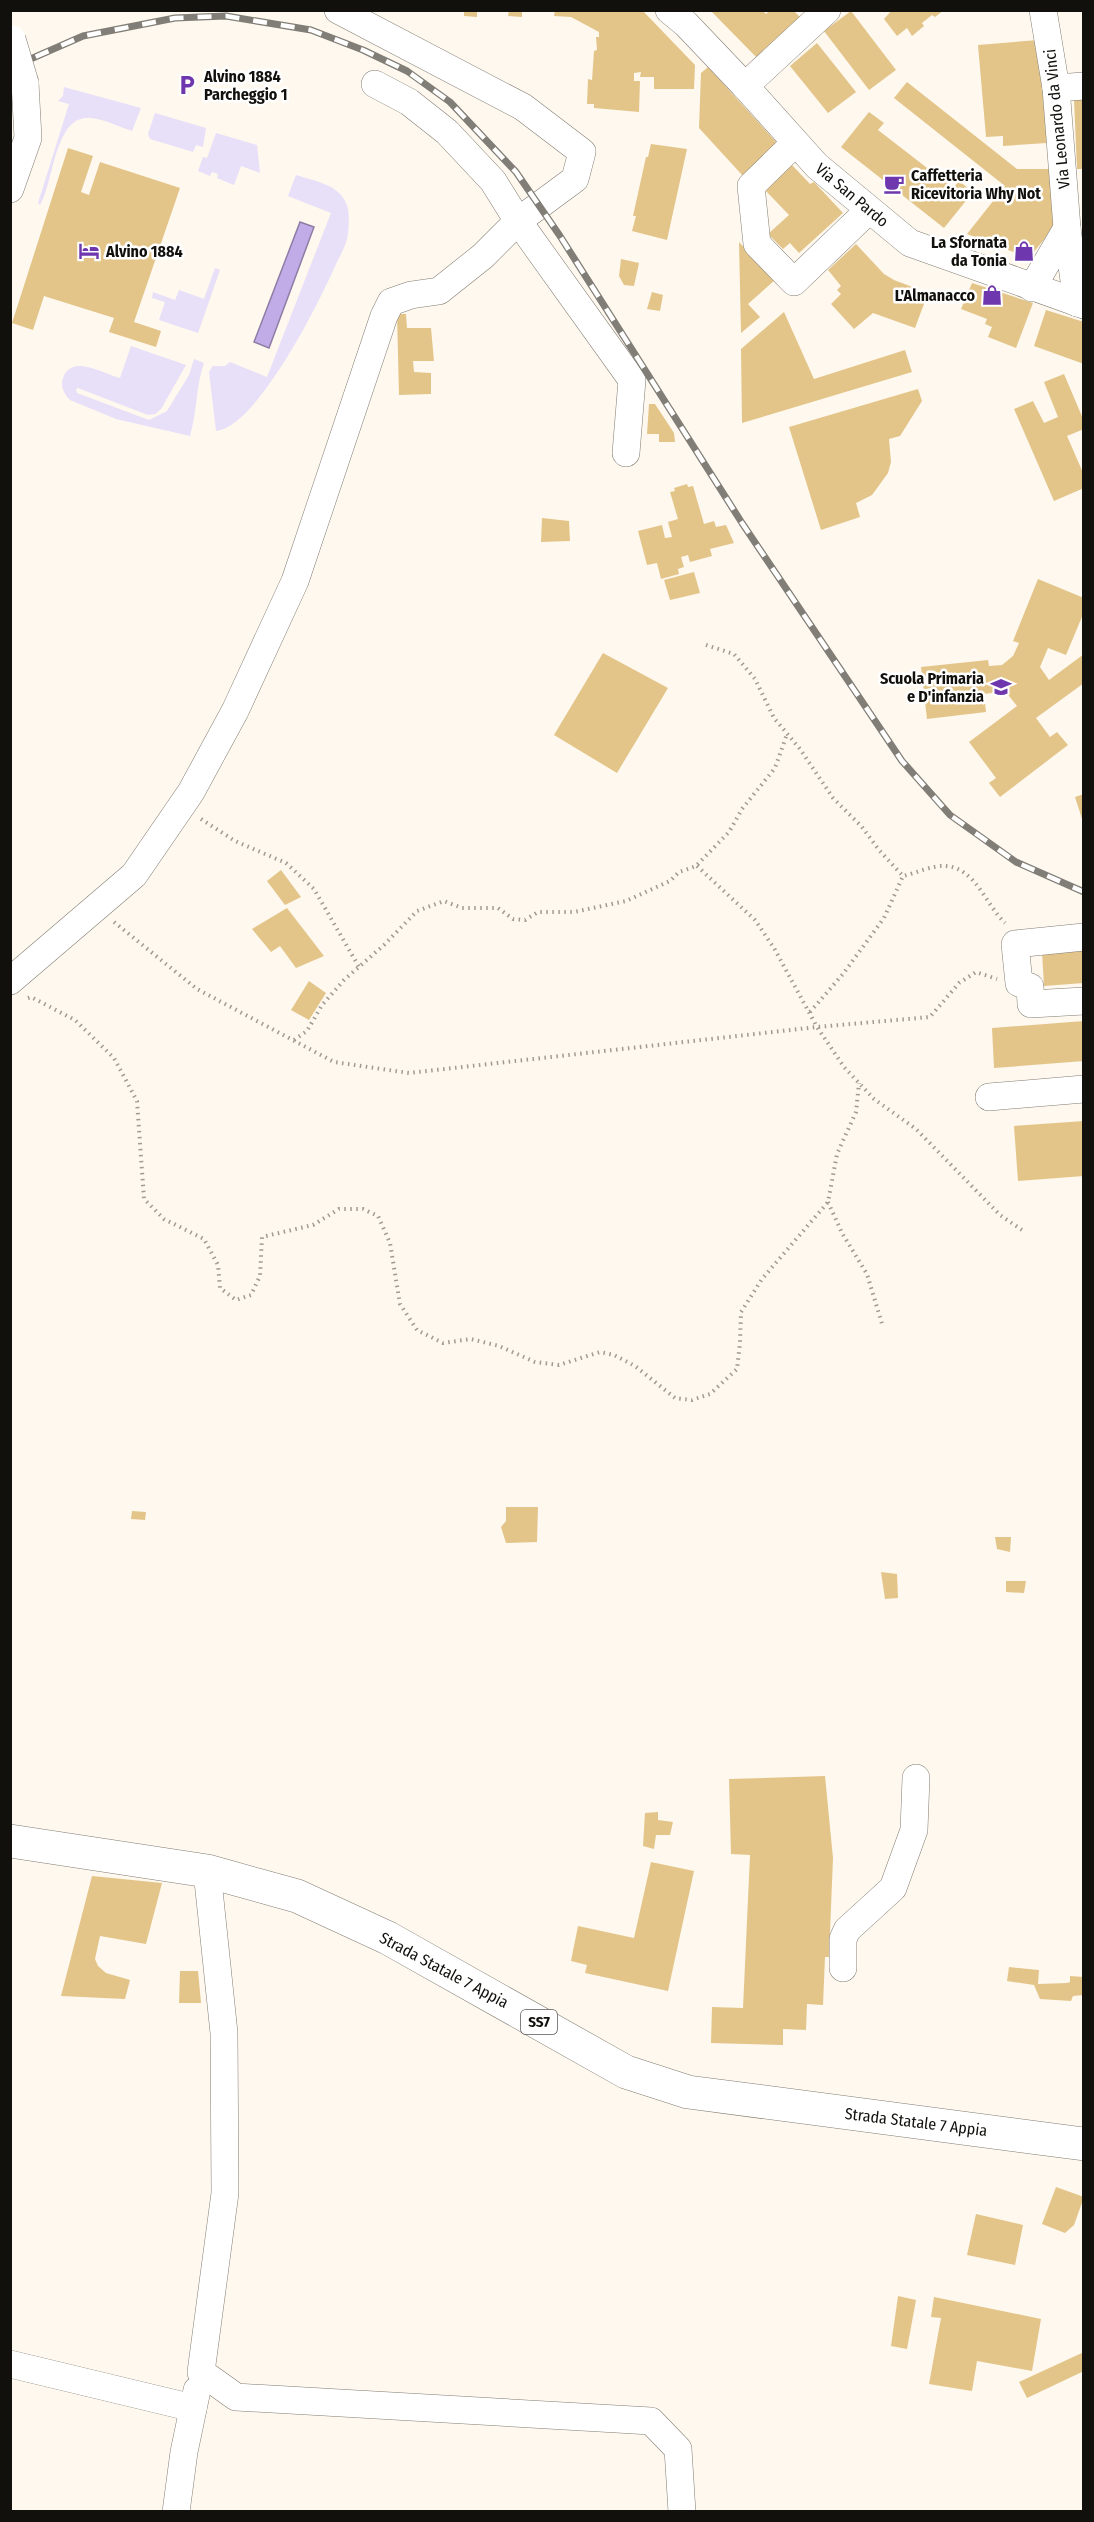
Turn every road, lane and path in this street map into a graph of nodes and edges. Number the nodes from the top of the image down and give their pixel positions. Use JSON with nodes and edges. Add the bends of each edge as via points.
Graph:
{"nodes":[{"id":1,"x":338,"y":10,"type":"edge"},
{"id":2,"x":669,"y":10,"type":"edge"},
{"id":3,"x":827,"y":10,"type":"edge"},
{"id":4,"x":1043,"y":10,"type":"edge"},
{"id":5,"x":11,"y":37,"type":"edge"},
{"id":6,"x":375,"y":84,"type":"dead end"},
{"id":7,"x":745,"y":86,"type":"junction"},
{"id":8,"x":1083,"y":86,"type":"edge"},
{"id":9,"x":1056,"y":88,"type":"junction"},
{"id":10,"x":795,"y":143,"type":"junction"},
{"id":11,"x":10,"y":189,"type":"edge"},
{"id":12,"x":869,"y":210,"type":"junction"},
{"id":13,"x":518,"y":221,"type":"junction"},
{"id":14,"x":1074,"y":245,"type":"edge"},
{"id":15,"x":1032,"y":288,"type":"junction"},
{"id":16,"x":1080,"y":304,"type":"edge"},
{"id":17,"x":626,"y":453,"type":"dead end"},
{"id":18,"x":706,"y":645,"type":"dead end"},
{"id":19,"x":787,"y":734,"type":"junction"},
{"id":20,"x":184,"y":801,"type":"junction"},
{"id":21,"x":696,"y":866,"type":"junction"},
{"id":22,"x":903,"y":876,"type":"junction"},
{"id":23,"x":102,"y":903,"type":"junction"},
{"id":24,"x":1083,"y":937,"type":"edge"},
{"id":25,"x":1024,"y":943,"type":"junction"},
{"id":26,"x":359,"y":967,"type":"junction"},
{"id":27,"x":1019,"y":978,"type":"junction"},
{"id":28,"x":16,"y":990,"type":"edge"},
{"id":29,"x":1083,"y":1001,"type":"edge"},
{"id":30,"x":809,"y":1012,"type":"junction"},
{"id":31,"x":817,"y":1027,"type":"junction"},
{"id":32,"x":294,"y":1041,"type":"junction"},
{"id":33,"x":859,"y":1083,"type":"junction"},
{"id":34,"x":1083,"y":1089,"type":"edge"},
{"id":35,"x":989,"y":1097,"type":"dead end"},
{"id":36,"x":828,"y":1202,"type":"junction"},
{"id":37,"x":1025,"y":1232,"type":"dead end"},
{"id":38,"x":882,"y":1324,"type":"dead end"},
{"id":39,"x":915,"y":1778,"type":"dead end"},
{"id":40,"x":10,"y":1841,"type":"edge"},
{"id":41,"x":207,"y":1871,"type":"junction"},
{"id":42,"x":843,"y":1968,"type":"dead end"},
{"id":43,"x":1083,"y":2144,"type":"edge"},
{"id":44,"x":10,"y":2364,"type":"edge"},
{"id":45,"x":201,"y":2372,"type":"junction"},
{"id":46,"x":194,"y":2408,"type":"junction"},
{"id":47,"x":176,"y":2511,"type":"edge"},
{"id":48,"x":682,"y":2511,"type":"edge"}],
"edges":[{"from":1,"to":13,"type":"street","via":[[523,107],[582,152],[575,179]]},
{"from":2,"to":7,"type":"street","name":"Via San Pardo"},
{"from":3,"to":7,"type":"street"},
{"from":4,"to":9,"type":"street","name":"Via Leonardo da Vinci"},
{"from":5,"to":11,"type":"street","bridge":true,"via":[[25,83],[28,138]]},
{"from":6,"to":13,"type":"street","via":[[409,102],[447,132],[493,181]]},
{"from":7,"to":10,"type":"street","name":"Via San Pardo"},
{"from":8,"to":9,"type":"street"},
{"from":9,"to":14,"type":"street","name":"Via Leonardo da Vinci"},
{"from":10,"to":12,"type":"street","name":"Via San Pardo"},
{"from":10,"to":12,"type":"street","via":[[751,186],[757,244],[794,282]]},
{"from":12,"to":15,"type":"street","name":"Via San Pardo","via":[[909,243]]},
{"from":13,"to":17,"type":"street","via":[[632,380]]},
{"from":13,"to":20,"type":"street","via":[[439,291],[391,302],[295,581],[235,711]]},
{"from":14,"to":15,"type":"street"},
{"from":14,"to":16,"type":"street","name":"Via Leonardo da Vinci"},
{"from":15,"to":16,"type":"street","name":"Via San Pardo"},
{"from":18,"to":19,"type":"path","via":[[734,654],[755,679],[774,718]]},
{"from":19,"to":21,"type":"path","via":[[775,768],[729,832]]},
{"from":19,"to":22,"type":"path","via":[[833,798]]},
{"from":20,"to":23,"type":"street","via":[[134,875]]},
{"from":20,"to":26,"type":"path","via":[[204,821],[235,841],[286,863],[314,889]]},
{"from":21,"to":26,"type":"path","via":[[626,901],[574,912],[538,912],[525,920],[513,919],[498,908],[462,908],[444,901],[417,910]]},
{"from":21,"to":30,"type":"path","via":[[755,920]]},
{"from":22,"to":25,"type":"path","via":[[946,866],[969,874],[995,914]]},
{"from":22,"to":30,"type":"path","via":[[884,918]]},
{"from":23,"to":28,"type":"street"},
{"from":23,"to":32,"type":"path","via":[[117,926],[197,989]]},
{"from":24,"to":25,"type":"street"},
{"from":25,"to":27,"type":"street","via":[[1016,944]]},
{"from":26,"to":32,"type":"path","via":[[322,1005],[307,1031]]},
{"from":27,"to":29,"type":"street","via":[[1019,983],[1030,987],[1031,1004]]},
{"from":27,"to":31,"type":"path","via":[[994,979],[976,972],[959,983],[930,1017]]},
{"from":28,"to":36,"type":"path","via":[[75,1020],[114,1058],[137,1101],[144,1199],[164,1218],[204,1239],[218,1265],[220,1288],[236,1300],[251,1294],[260,1276],[262,1237],[313,1225],[339,1209],[363,1209],[378,1216],[390,1243],[400,1304],[417,1330],[443,1343],[471,1339],[499,1346],[535,1362],[559,1365],[600,1352],[615,1355],[675,1398],[692,1400],[710,1394],[737,1369],[741,1312],[762,1279]]},
{"from":30,"to":31,"type":"path"},
{"from":31,"to":32,"type":"path","via":[[409,1073],[334,1062]]},
{"from":31,"to":33,"type":"path"},
{"from":33,"to":36,"type":"path","via":[[856,1112],[837,1154]]},
{"from":33,"to":37,"type":"path","via":[[874,1099],[916,1129],[1000,1215]]},
{"from":34,"to":35,"type":"street"},
{"from":36,"to":38,"type":"path","via":[[867,1274]]},
{"from":39,"to":42,"type":"street","via":[[914,1830],[893,1888],[848,1930],[843,1939]]},
{"from":40,"to":41,"type":"main road","name":"Strada Statale 7 Appia","number":"SS7"},
{"from":41,"to":43,"type":"main road","name":"Strada Statale 7 Appia","number":"SS7","via":[[297,1896],[388,1938],[626,2072],[688,2092]]},
{"from":41,"to":45,"type":"street","via":[[224,2033],[225,2193]]},
{"from":44,"to":46,"type":"street"},
{"from":45,"to":46,"type":"street"},
{"from":45,"to":48,"type":"street","via":[[236,2397],[651,2421],[678,2449]]},
{"from":46,"to":47,"type":"street"}]}
